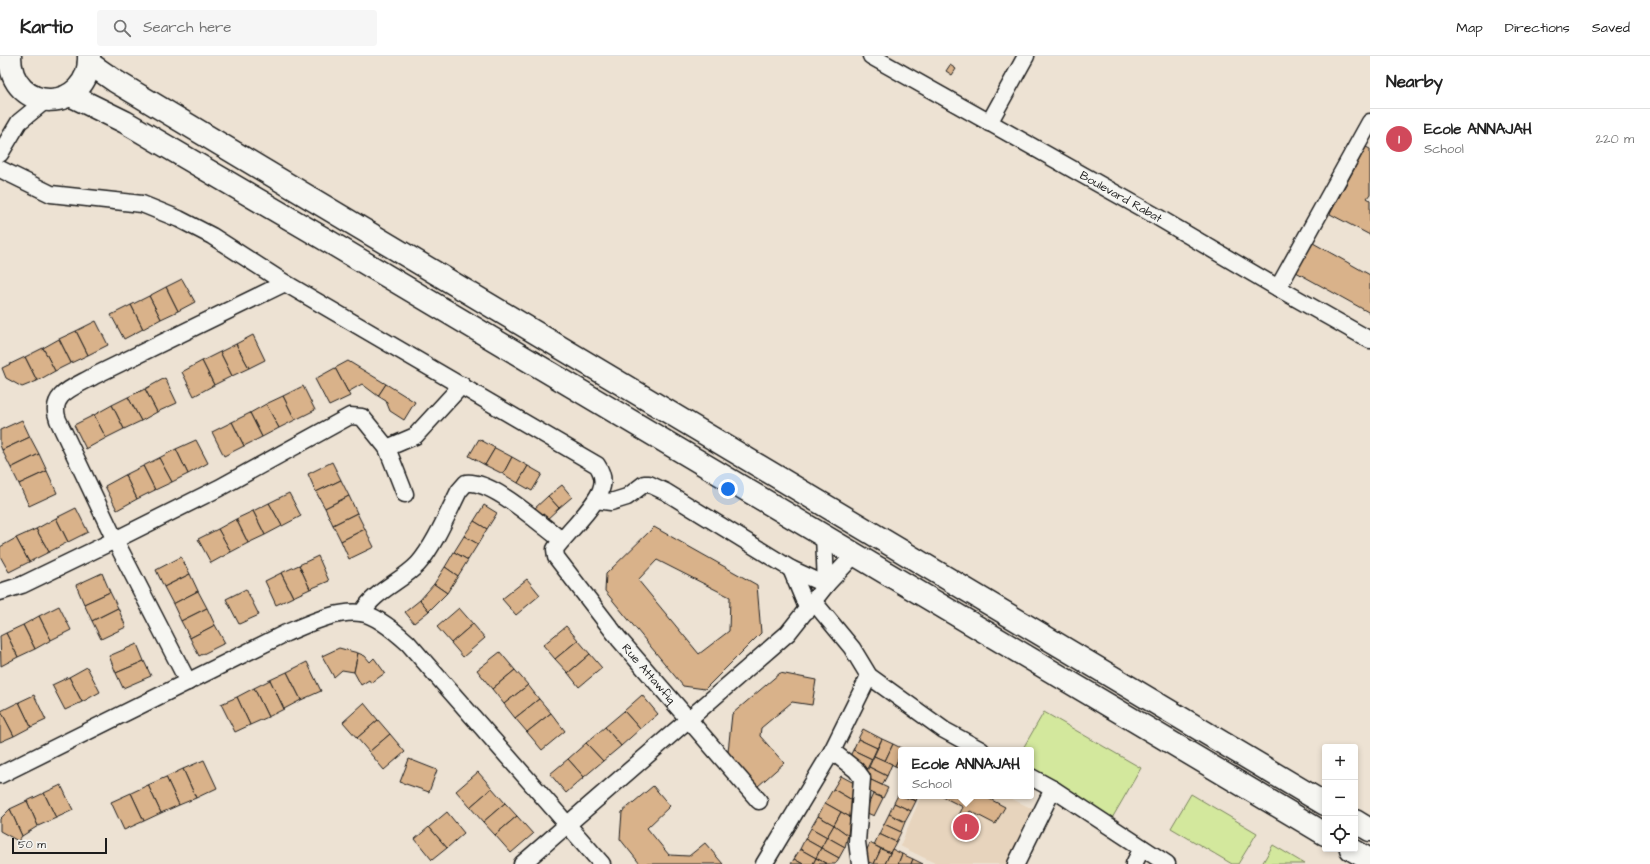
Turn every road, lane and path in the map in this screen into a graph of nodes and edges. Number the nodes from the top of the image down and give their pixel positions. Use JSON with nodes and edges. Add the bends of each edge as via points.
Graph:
{"nodes":[{"id":1,"x":871,"y":56,"type":"edge"},
{"id":2,"x":1026,"y":56,"type":"edge"},
{"id":3,"x":7,"y":59,"type":"edge"},
{"id":4,"x":89,"y":59,"type":"edge"},
{"id":5,"x":22,"y":90,"type":"junction"},
{"id":6,"x":70,"y":95,"type":"junction"},
{"id":7,"x":46,"y":100,"type":"junction"},
{"id":8,"x":19,"y":122,"type":"junction"},
{"id":9,"x":1370,"y":122,"type":"edge"},
{"id":10,"x":989,"y":123,"type":"junction"},
{"id":11,"x":0,"y":154,"type":"edge"},
{"id":12,"x":0,"y":169,"type":"edge"},
{"id":13,"x":285,"y":283,"type":"junction"},
{"id":14,"x":1278,"y":288,"type":"junction"},
{"id":15,"x":1370,"y":340,"type":"edge"},
{"id":16,"x":462,"y":385,"type":"junction"},
{"id":17,"x":387,"y":448,"type":"junction"},
{"id":18,"x":405,"y":494,"type":"dead end"},
{"id":19,"x":596,"y":500,"type":"junction"},
{"id":20,"x":824,"y":535,"type":"junction"},
{"id":21,"x":114,"y":540,"type":"junction"},
{"id":22,"x":562,"y":540,"type":"junction"},
{"id":23,"x":856,"y":553,"type":"junction"},
{"id":24,"x":791,"y":569,"type":"junction"},
{"id":25,"x":826,"y":585,"type":"junction"},
{"id":26,"x":0,"y":592,"type":"edge"},
{"id":27,"x":811,"y":606,"type":"junction"},
{"id":28,"x":362,"y":613,"type":"junction"},
{"id":29,"x":869,"y":676,"type":"junction"},
{"id":30,"x":188,"y":682,"type":"junction"},
{"id":31,"x":689,"y":718,"type":"junction"},
{"id":32,"x":975,"y":747,"type":"edge"},
{"id":33,"x":832,"y":751,"type":"junction"},
{"id":34,"x":0,"y":775,"type":"edge"},
{"id":35,"x":1034,"y":779,"type":"edge"},
{"id":36,"x":1053,"y":789,"type":"junction"},
{"id":37,"x":759,"y":801,"type":"dead end"},
{"id":38,"x":1322,"y":802,"type":"edge"},
{"id":39,"x":1358,"y":823,"type":"edge"},
{"id":40,"x":567,"y":824,"type":"junction"},
{"id":41,"x":1370,"y":830,"type":"edge"},
{"id":42,"x":1322,"y":832,"type":"edge"},
{"id":43,"x":1142,"y":848,"type":"junction"},
{"id":44,"x":1356,"y":852,"type":"edge"},
{"id":45,"x":1370,"y":860,"type":"edge"},
{"id":46,"x":522,"y":864,"type":"edge"},
{"id":47,"x":602,"y":864,"type":"edge"},
{"id":48,"x":764,"y":864,"type":"edge"},
{"id":49,"x":860,"y":864,"type":"edge"},
{"id":50,"x":1016,"y":864,"type":"edge"},
{"id":51,"x":1134,"y":864,"type":"edge"},
{"id":52,"x":1167,"y":864,"type":"edge"}],
"edges":[{"from":1,"to":10,"type":"street","name":"Boulevard Rabat"},
{"from":2,"to":10,"type":"street"},
{"from":3,"to":5,"type":"highway","via":[[16,83]]},
{"from":4,"to":6,"type":"highway","via":[[84,81]]},
{"from":4,"to":38,"type":"highway","via":[[115,81]]},
{"from":5,"to":7,"type":"highway"},
{"from":5,"to":8,"type":"street"},
{"from":6,"to":7,"type":"highway"},
{"from":6,"to":20,"type":"highway","via":[[125,122]]},
{"from":7,"to":8,"type":"street"},
{"from":8,"to":11,"type":"street"},
{"from":9,"to":14,"type":"street"},
{"from":10,"to":14,"type":"street","name":"Boulevard Rabat"},
{"from":12,"to":13,"type":"street","via":[[51,194],[149,206],[212,236]]},
{"from":13,"to":16,"type":"street"},
{"from":13,"to":21,"type":"street","via":[[94,376],[58,399],[56,416]]},
{"from":14,"to":15,"type":"street","name":"Boulevard Rabat"},
{"from":16,"to":17,"type":"street","via":[[415,436]]},
{"from":16,"to":19,"type":"street","via":[[597,465],[601,472],[602,486]]},
{"from":17,"to":18,"type":"street"},
{"from":17,"to":21,"type":"street","via":[[362,417],[345,418],[219,488]]},
{"from":19,"to":22,"type":"street"},
{"from":19,"to":24,"type":"street","via":[[611,502],[622,499],[640,486],[648,484],[666,492]]},
{"from":20,"to":23,"type":"highway"},
{"from":20,"to":25,"type":"street"},
{"from":21,"to":26,"type":"street","via":[[22,585]]},
{"from":21,"to":30,"type":"street"},
{"from":22,"to":28,"type":"street","via":[[507,499],[471,482],[466,483],[418,563],[376,596]]},
{"from":22,"to":31,"type":"street","name":"Rue Attawfiq","via":[[554,554],[562,567],[619,639]]},
{"from":23,"to":25,"type":"street"},
{"from":23,"to":42,"type":"highway"},
{"from":24,"to":25,"type":"street"},
{"from":24,"to":27,"type":"street"},
{"from":25,"to":27,"type":"street"},
{"from":27,"to":29,"type":"street","via":[[852,648]]},
{"from":27,"to":31,"type":"street","via":[[788,633]]},
{"from":28,"to":30,"type":"street","via":[[345,614],[309,623]]},
{"from":28,"to":40,"type":"street","via":[[385,625],[408,643]]},
{"from":29,"to":32,"type":"street","via":[[944,730]]},
{"from":29,"to":33,"type":"street"},
{"from":30,"to":34,"type":"street"},
{"from":31,"to":37,"type":"street","name":"Rue Attawfiq"},
{"from":31,"to":40,"type":"street"},
{"from":33,"to":48,"type":"street"},
{"from":33,"to":49,"type":"street","via":[[862,778],[857,842]]},
{"from":35,"to":36,"type":"street"},
{"from":36,"to":43,"type":"street"},
{"from":36,"to":50,"type":"street"},
{"from":39,"to":41,"type":"highway"},
{"from":40,"to":46,"type":"street"},
{"from":40,"to":47,"type":"street"},
{"from":43,"to":51,"type":"street"},
{"from":43,"to":52,"type":"street"},
{"from":44,"to":45,"type":"highway"}]}
